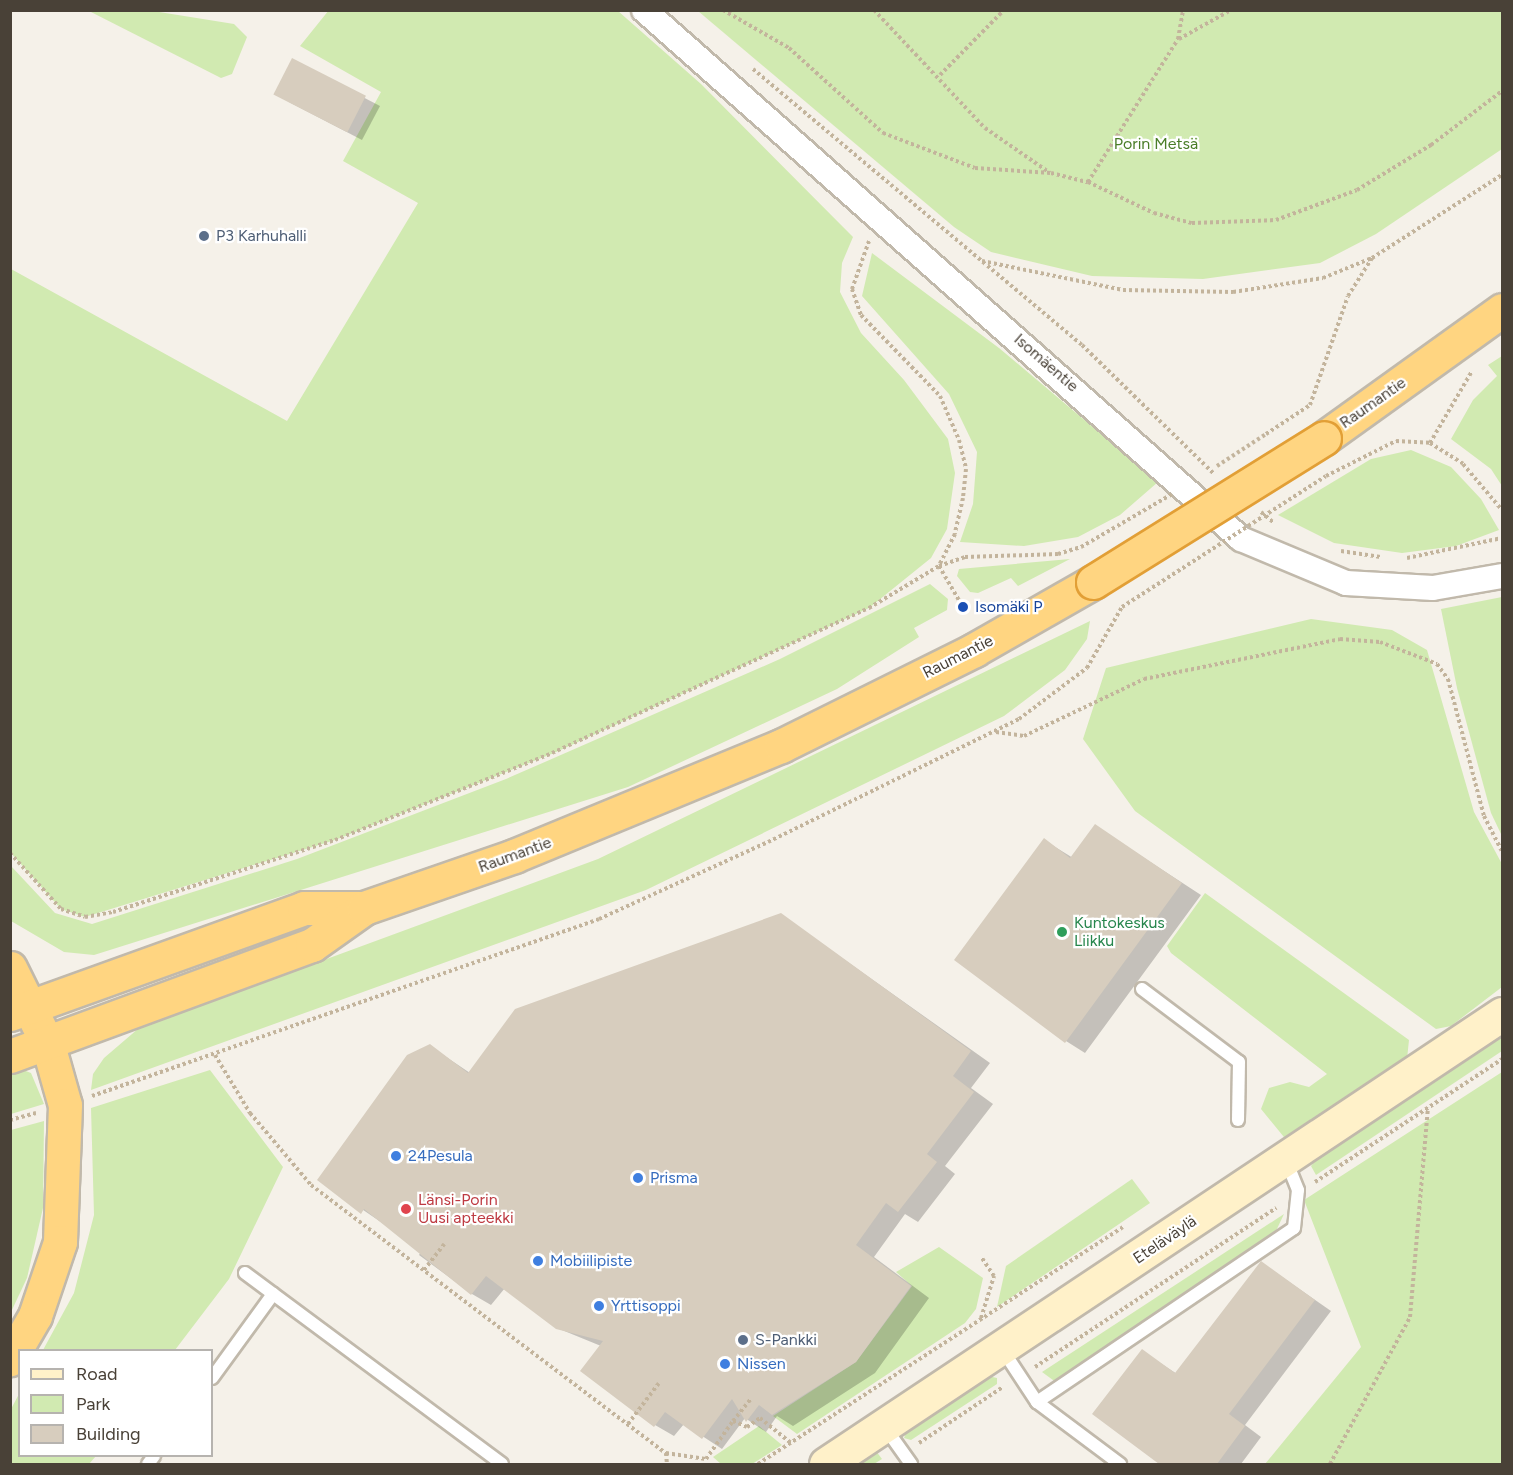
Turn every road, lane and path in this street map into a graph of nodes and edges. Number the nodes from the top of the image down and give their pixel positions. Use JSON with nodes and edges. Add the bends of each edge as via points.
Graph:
{"nodes":[{"id":1,"x":644,"y":10,"type":"edge"},
{"id":2,"x":723,"y":10,"type":"edge"},
{"id":3,"x":873,"y":10,"type":"edge"},
{"id":4,"x":1004,"y":10,"type":"edge"},
{"id":5,"x":1183,"y":10,"type":"edge"},
{"id":6,"x":1231,"y":10,"type":"edge"},
{"id":7,"x":1178,"y":39,"type":"junction"},
{"id":8,"x":746,"y":63,"type":"dead end"},
{"id":9,"x":940,"y":75,"type":"junction"},
{"id":10,"x":1503,"y":91,"type":"edge"},
{"id":11,"x":1051,"y":173,"type":"junction"},
{"id":12,"x":1503,"y":175,"type":"edge"},
{"id":13,"x":1088,"y":183,"type":"junction"},
{"id":14,"x":906,"y":197,"type":"junction"},
{"id":15,"x":885,"y":222,"type":"junction"},
{"id":16,"x":1372,"y":258,"type":"junction"},
{"id":17,"x":980,"y":260,"type":"junction"},
{"id":18,"x":1503,"y":310,"type":"edge"},
{"id":19,"x":1478,"y":367,"type":"dead end"},
{"id":20,"x":1430,"y":443,"type":"junction"},
{"id":21,"x":1202,"y":476,"type":"dead end"},
{"id":22,"x":1219,"y":478,"type":"dead end"},
{"id":23,"x":1182,"y":488,"type":"dead end"},
{"id":24,"x":1255,"y":507,"type":"dead end"},
{"id":25,"x":1503,"y":510,"type":"edge"},
{"id":26,"x":1282,"y":529,"type":"dead end"},
{"id":27,"x":1503,"y":538,"type":"edge"},
{"id":28,"x":1336,"y":550,"type":"dead end"},
{"id":29,"x":1389,"y":558,"type":"dead end"},
{"id":30,"x":1400,"y":559,"type":"dead end"},
{"id":31,"x":939,"y":566,"type":"junction"},
{"id":32,"x":1503,"y":576,"type":"edge"},
{"id":33,"x":963,"y":607,"type":"dead end"},
{"id":34,"x":995,"y":731,"type":"junction"},
{"id":35,"x":1503,"y":851,"type":"edge"},
{"id":36,"x":10,"y":853,"type":"edge"},
{"id":37,"x":364,"y":908,"type":"junction"},
{"id":38,"x":10,"y":968,"type":"edge"},
{"id":39,"x":1142,"y":989,"type":"dead end"},
{"id":40,"x":21,"y":1011,"type":"edge"},
{"id":41,"x":1503,"y":1014,"type":"edge"},
{"id":42,"x":48,"y":1044,"type":"junction"},
{"id":43,"x":215,"y":1055,"type":"junction"},
{"id":44,"x":10,"y":1056,"type":"edge"},
{"id":45,"x":1503,"y":1059,"type":"edge"},
{"id":46,"x":65,"y":1105,"type":"junction"},
{"id":47,"x":1428,"y":1108,"type":"junction"},
{"id":48,"x":10,"y":1120,"type":"edge"},
{"id":49,"x":1238,"y":1120,"type":"dead end"},
{"id":50,"x":1286,"y":1160,"type":"junction"},
{"id":51,"x":1297,"y":1194,"type":"junction"},
{"id":52,"x":444,"y":1244,"type":"dead end"},
{"id":53,"x":981,"y":1257,"type":"dead end"},
{"id":54,"x":424,"y":1270,"type":"junction"},
{"id":55,"x":245,"y":1273,"type":"dead end"},
{"id":56,"x":273,"y":1294,"type":"junction"},
{"id":57,"x":981,"y":1319,"type":"dead end"},
{"id":58,"x":1002,"y":1348,"type":"junction"},
{"id":59,"x":10,"y":1359,"type":"edge"},
{"id":60,"x":1020,"y":1376,"type":"junction"},
{"id":61,"x":213,"y":1377,"type":"edge"},
{"id":62,"x":659,"y":1383,"type":"dead end"},
{"id":63,"x":751,"y":1399,"type":"dead end"},
{"id":64,"x":1037,"y":1402,"type":"junction"},
{"id":65,"x":734,"y":1421,"type":"junction"},
{"id":66,"x":628,"y":1424,"type":"junction"},
{"id":67,"x":884,"y":1426,"type":"junction"},
{"id":68,"x":666,"y":1453,"type":"junction"},
{"id":69,"x":903,"y":1453,"type":"junction"},
{"id":70,"x":706,"y":1459,"type":"junction"},
{"id":71,"x":501,"y":1464,"type":"edge"},
{"id":72,"x":667,"y":1464,"type":"edge"},
{"id":73,"x":710,"y":1464,"type":"edge"},
{"id":74,"x":758,"y":1464,"type":"edge"},
{"id":75,"x":826,"y":1464,"type":"edge"},
{"id":76,"x":911,"y":1464,"type":"edge"},
{"id":77,"x":1120,"y":1464,"type":"edge"},
{"id":78,"x":1330,"y":1464,"type":"edge"}],
"edges":[{"from":1,"to":15,"type":"street","name":"Isomäentie"},
{"from":2,"to":11,"type":"path","via":[[789,48],[884,133],[975,168]]},
{"from":3,"to":9,"type":"path"},
{"from":4,"to":9,"type":"path"},
{"from":5,"to":7,"type":"path"},
{"from":6,"to":7,"type":"path"},
{"from":7,"to":13,"type":"path"},
{"from":8,"to":14,"type":"path"},
{"from":9,"to":11,"type":"path","via":[[985,128]]},
{"from":10,"to":13,"type":"path","via":[[1431,145],[1358,190],[1276,220],[1192,223]]},
{"from":11,"to":13,"type":"path"},
{"from":12,"to":16,"type":"path"},
{"from":14,"to":15,"type":"path"},
{"from":14,"to":17,"type":"path"},
{"from":15,"to":31,"type":"path","via":[[864,248],[852,290],[861,315],[940,396],[959,440],[966,469],[963,498],[955,534]]},
{"from":15,"to":32,"type":"street","name":"Isomäentie","via":[[1241,539],[1346,583],[1433,588]]},
{"from":16,"to":17,"type":"path","via":[[1323,278],[1233,292],[1123,290]]},
{"from":16,"to":21,"type":"path","bridge":true,"via":[[1348,296],[1310,405]]},
{"from":17,"to":22,"type":"path","via":[[1082,345]]},
{"from":18,"to":37,"type":"highway","name":"Raumantie","bridge":true,"via":[[1324,438],[1093,582],[974,650],[781,746],[514,856]]},
{"from":19,"to":20,"type":"path"},
{"from":20,"to":25,"type":"path","via":[[1463,464]]},
{"from":20,"to":34,"type":"path","bridge":true,"via":[[1396,441],[1326,476],[1122,607],[1087,668]]},
{"from":23,"to":31,"type":"path","bridge":true,"via":[[1082,547],[1058,554],[965,557]]},
{"from":24,"to":26,"type":"path"},
{"from":27,"to":30,"type":"path","via":[[1457,552]]},
{"from":28,"to":29,"type":"path"},
{"from":31,"to":33,"type":"path"},
{"from":31,"to":36,"type":"path","via":[[869,608],[552,753],[335,840],[113,912],[85,917],[61,909]]},
{"from":34,"to":35,"type":"path","via":[[1024,736],[1144,679],[1340,639],[1380,642],[1437,664],[1448,679],[1484,816]]},
{"from":34,"to":43,"type":"path","via":[[599,919]]},
{"from":37,"to":40,"type":"highway","name":"Raumantie","via":[[304,908]]},
{"from":37,"to":42,"type":"highway","name":"Raumantie","via":[[312,945]]},
{"from":38,"to":40,"type":"highway"},
{"from":39,"to":49,"type":"lane","via":[[1239,1062]]},
{"from":40,"to":42,"type":"highway"},
{"from":41,"to":50,"type":"main road","name":"Eteläväylä"},
{"from":42,"to":44,"type":"highway","name":"Raumantie"},
{"from":42,"to":46,"type":"highway"},
{"from":43,"to":46,"type":"path"},
{"from":43,"to":54,"type":"path","via":[[250,1113],[311,1185]]},
{"from":45,"to":47,"type":"path"},
{"from":46,"to":48,"type":"path"},
{"from":46,"to":59,"type":"highway","via":[[60,1242],[35,1317]]},
{"from":47,"to":51,"type":"path"},
{"from":47,"to":78,"type":"path","via":[[1410,1317]]},
{"from":50,"to":51,"type":"lane"},
{"from":50,"to":58,"type":"main road","name":"Eteläväylä"},
{"from":51,"to":60,"type":"path"},
{"from":51,"to":64,"type":"lane","via":[[1294,1228]]},
{"from":52,"to":54,"type":"path"},
{"from":53,"to":57,"type":"path","via":[[994,1276]]},
{"from":54,"to":66,"type":"path"},
{"from":55,"to":56,"type":"lane"},
{"from":56,"to":61,"type":"lane"},
{"from":56,"to":71,"type":"lane"},
{"from":58,"to":60,"type":"lane"},
{"from":58,"to":67,"type":"main road","name":"Eteläväylä"},
{"from":60,"to":64,"type":"lane"},
{"from":60,"to":69,"type":"path"},
{"from":62,"to":66,"type":"path"},
{"from":63,"to":65,"type":"path"},
{"from":64,"to":77,"type":"lane"},
{"from":65,"to":70,"type":"path"},
{"from":65,"to":74,"type":"path","via":[[747,1427],[760,1418],[791,1443]]},
{"from":66,"to":68,"type":"path"},
{"from":67,"to":69,"type":"lane"},
{"from":67,"to":75,"type":"main road","name":"Eteläväylä"},
{"from":68,"to":70,"type":"path"},
{"from":68,"to":72,"type":"path"},
{"from":69,"to":76,"type":"lane"},
{"from":70,"to":73,"type":"path"}]}
